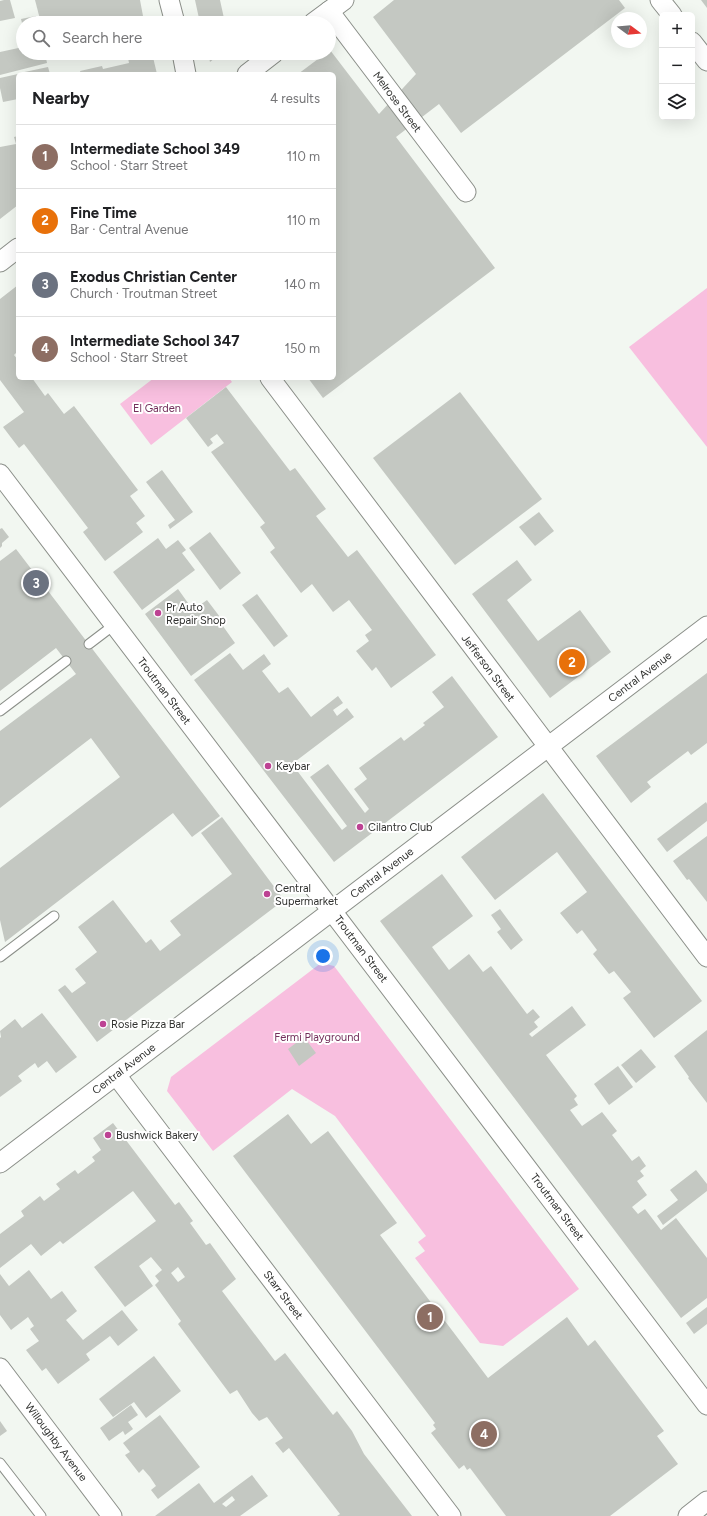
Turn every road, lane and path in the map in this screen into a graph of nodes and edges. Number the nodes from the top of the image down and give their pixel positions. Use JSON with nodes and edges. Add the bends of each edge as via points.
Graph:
{"nodes":[{"id":1,"x":169,"y":0,"type":"edge"},
{"id":2,"x":344,"y":0,"type":"edge"},
{"id":3,"x":660,"y":0,"type":"edge"},
{"id":4,"x":329,"y":11,"type":"junction"},
{"id":5,"x":670,"y":12,"type":"edge"},
{"id":6,"x":172,"y":16,"type":"edge"},
{"id":7,"x":322,"y":16,"type":"edge"},
{"id":8,"x":333,"y":16,"type":"edge"},
{"id":9,"x":336,"y":20,"type":"edge"},
{"id":10,"x":695,"y":46,"type":"edge"},
{"id":11,"x":183,"y":60,"type":"edge"},
{"id":12,"x":265,"y":60,"type":"edge"},
{"id":13,"x":707,"y":61,"type":"edge"},
{"id":14,"x":186,"y":72,"type":"edge"},
{"id":15,"x":250,"y":72,"type":"edge"},
{"id":16,"x":466,"y":192,"type":"dead end"},
{"id":17,"x":16,"y":250,"type":"edge"},
{"id":18,"x":0,"y":262,"type":"edge"},
{"id":19,"x":272,"y":380,"type":"edge"},
{"id":20,"x":0,"y":474,"type":"edge"},
{"id":21,"x":114,"y":625,"type":"junction"},
{"id":22,"x":707,"y":626,"type":"edge"},
{"id":23,"x":89,"y":644,"type":"dead end"},
{"id":24,"x":66,"y":661,"type":"dead end"},
{"id":25,"x":0,"y":711,"type":"edge"},
{"id":26,"x":548,"y":747,"type":"junction"},
{"id":27,"x":332,"y":911,"type":"junction"},
{"id":28,"x":54,"y":916,"type":"dead end"},
{"id":29,"x":0,"y":957,"type":"edge"},
{"id":30,"x":707,"y":957,"type":"edge"},
{"id":31,"x":116,"y":1075,"type":"junction"},
{"id":32,"x":0,"y":1163,"type":"edge"},
{"id":33,"x":0,"y":1368,"type":"edge"},
{"id":34,"x":707,"y":1405,"type":"edge"},
{"id":35,"x":0,"y":1463,"type":"edge"},
{"id":36,"x":707,"y":1501,"type":"edge"},
{"id":37,"x":41,"y":1516,"type":"edge"},
{"id":38,"x":112,"y":1516,"type":"edge"},
{"id":39,"x":451,"y":1516,"type":"edge"},
{"id":40,"x":688,"y":1516,"type":"edge"}],
"edges":[{"from":1,"to":6,"type":"street"},
{"from":2,"to":4,"type":"street"},
{"from":3,"to":5,"type":"street"},
{"from":4,"to":7,"type":"street"},
{"from":4,"to":8,"type":"street","name":"Melrose Street"},
{"from":9,"to":16,"type":"street","name":"Melrose Street"},
{"from":10,"to":13,"type":"street"},
{"from":11,"to":14,"type":"street"},
{"from":12,"to":15,"type":"street"},
{"from":17,"to":18,"type":"street"},
{"from":19,"to":26,"type":"street","name":"Jefferson Street"},
{"from":20,"to":21,"type":"street","name":"Troutman Street"},
{"from":21,"to":23,"type":"lane"},
{"from":21,"to":27,"type":"street","name":"Troutman Street"},
{"from":22,"to":26,"type":"street","name":"Central Avenue"},
{"from":24,"to":25,"type":"lane"},
{"from":26,"to":27,"type":"street","name":"Central Avenue"},
{"from":26,"to":30,"type":"street","name":"Jefferson Street"},
{"from":27,"to":31,"type":"street","name":"Central Avenue"},
{"from":27,"to":34,"type":"street","name":"Troutman Street"},
{"from":28,"to":29,"type":"lane"},
{"from":31,"to":32,"type":"street","name":"Central Avenue"},
{"from":31,"to":39,"type":"street","name":"Starr Street"},
{"from":33,"to":38,"type":"street","name":"Willoughby Avenue"},
{"from":35,"to":37,"type":"lane"},
{"from":36,"to":40,"type":"street"}]}
